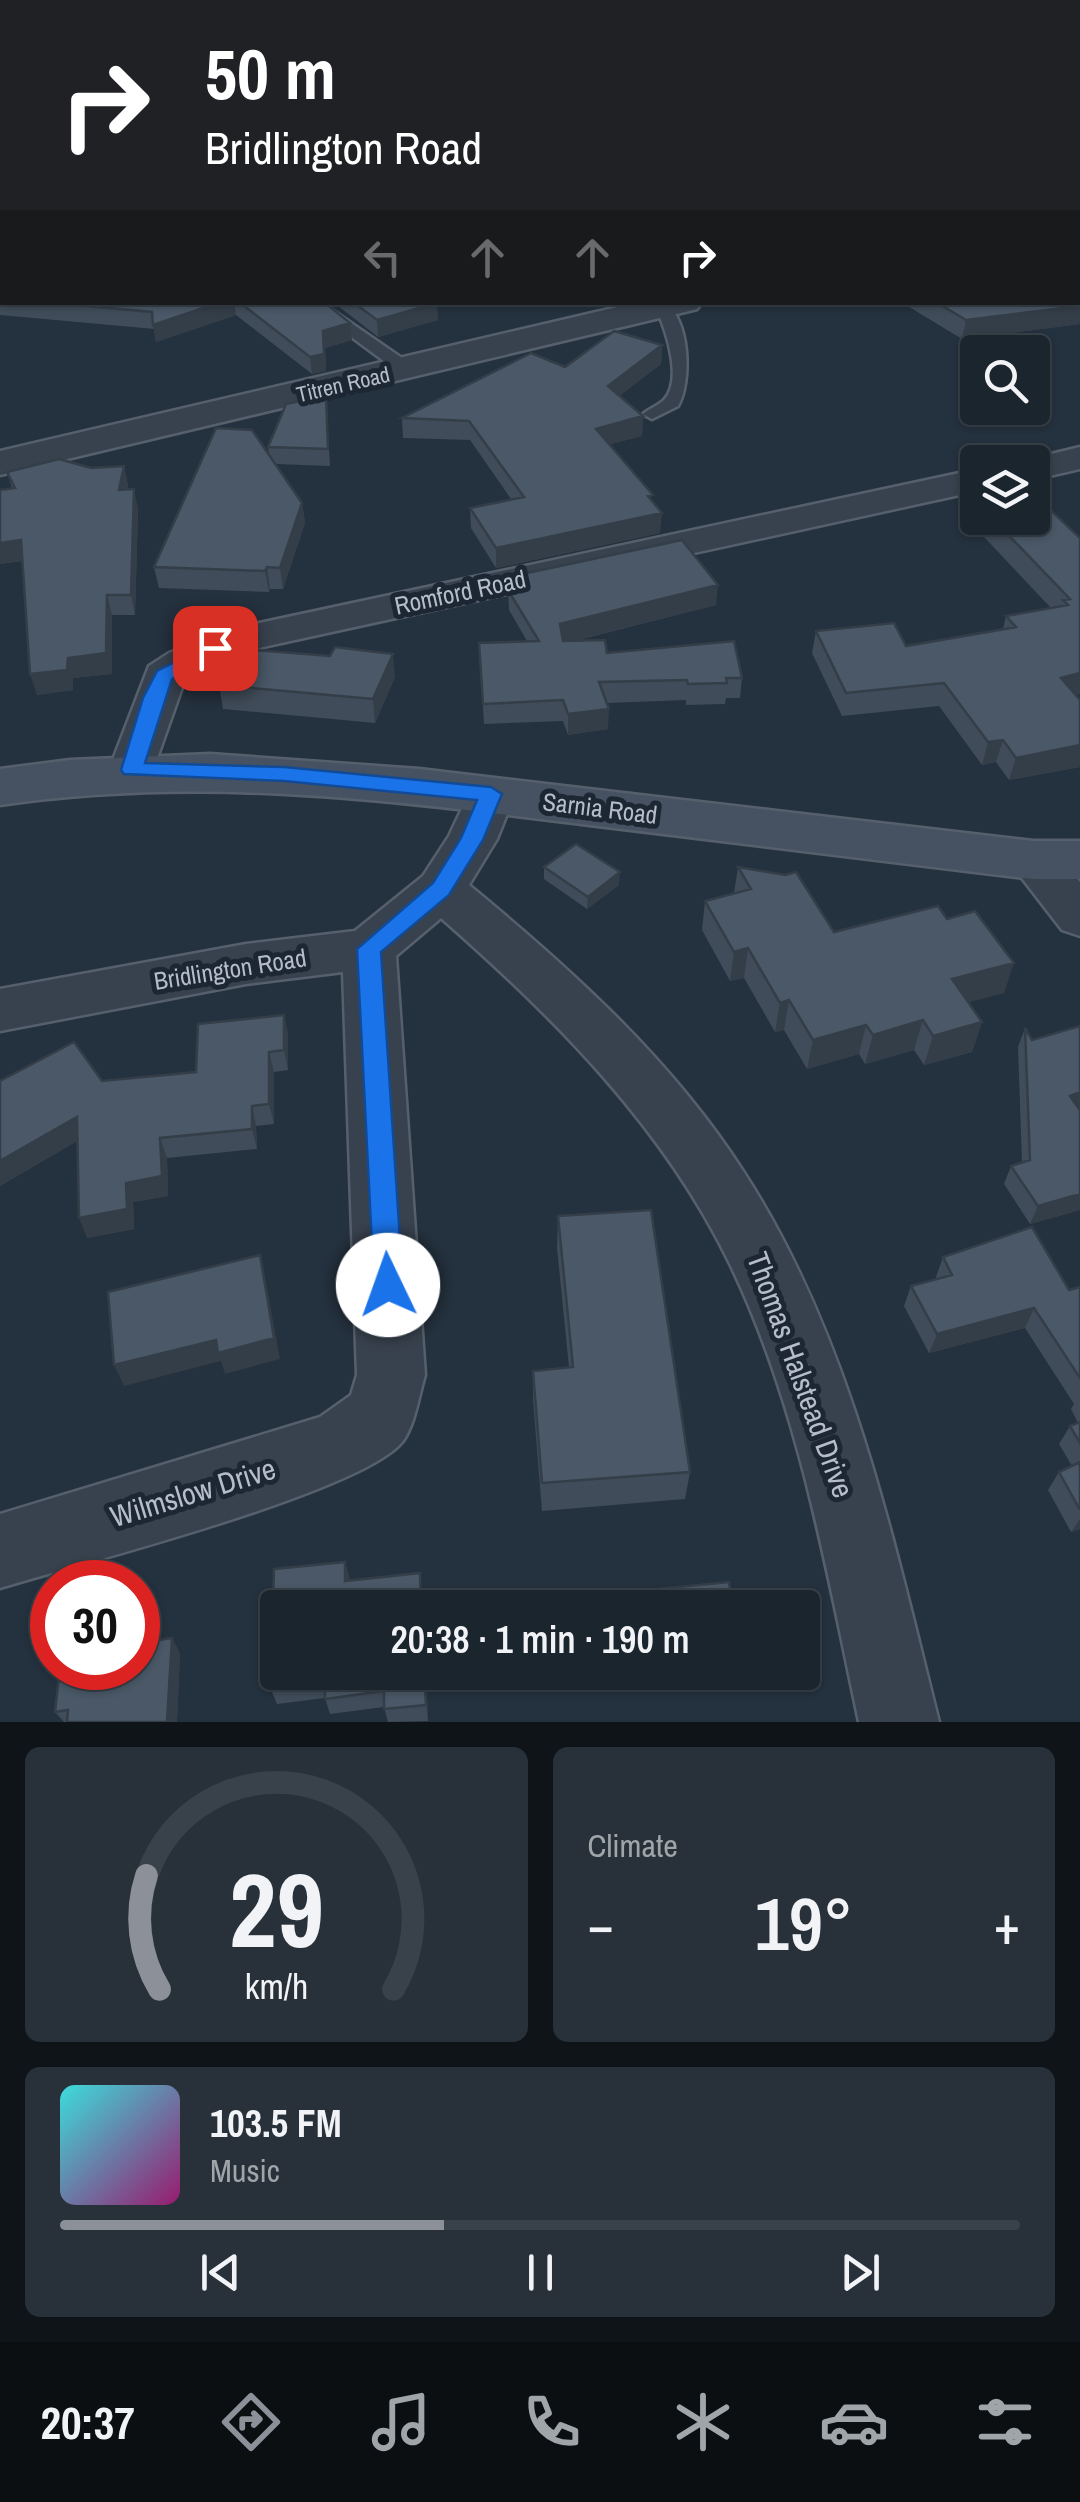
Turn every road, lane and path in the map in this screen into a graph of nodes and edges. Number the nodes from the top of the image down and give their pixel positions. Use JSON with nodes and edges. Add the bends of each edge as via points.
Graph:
{"nodes":[{"id":1,"x":319,"y":305,"type":"edge"},
{"id":2,"x":674,"y":305,"type":"edge"},
{"id":3,"x":406,"y":369,"type":"junction"},
{"id":4,"x":652,"y":414,"type":"dead end"},
{"id":5,"x":1080,"y":458,"type":"edge"},
{"id":6,"x":0,"y":463,"type":"edge"},
{"id":7,"x":1050,"y":465,"type":"edge"},
{"id":8,"x":960,"y":484,"type":"edge"},
{"id":9,"x":132,"y":770,"type":"junction"},
{"id":10,"x":0,"y":786,"type":"edge"},
{"id":11,"x":491,"y":794,"type":"junction"},
{"id":12,"x":1056,"y":860,"type":"edge"},
{"id":13,"x":441,"y":889,"type":"junction"},
{"id":14,"x":1080,"y":917,"type":"edge"},
{"id":15,"x":369,"y":949,"type":"junction"},
{"id":16,"x":0,"y":1010,"type":"edge"},
{"id":17,"x":0,"y":1551,"type":"edge"},
{"id":18,"x":899,"y":1722,"type":"edge"}],
"edges":[{"from":1,"to":3,"type":"lane"},
{"from":2,"to":3,"type":"street","name":"Titren Road"},
{"from":2,"to":4,"type":"lane","via":[[677,388],[672,402]]},
{"from":3,"to":6,"type":"street","name":"Titren Road"},
{"from":5,"to":7,"type":"street"},
{"from":8,"to":9,"type":"street","name":"Romford Road","via":[[215,648],[164,676]]},
{"from":9,"to":10,"type":"main road","name":"Sarnia Road"},
{"from":9,"to":11,"type":"main road","name":"Sarnia Road","via":[[284,774]]},
{"from":11,"to":12,"type":"main road","name":"Sarnia Road"},
{"from":11,"to":13,"type":"street"},
{"from":12,"to":14,"type":"street"},
{"from":13,"to":15,"type":"street"},
{"from":13,"to":18,"type":"street","name":"Thomas Halstead Drive","via":[[564,997],[642,1079],[707,1166],[754,1246],[841,1473]]},
{"from":15,"to":16,"type":"street","name":"Bridlington Road","via":[[246,964]]},
{"from":15,"to":17,"type":"street","name":"Wilmslow Drive","via":[[390,1322],[390,1376],[378,1417],[344,1443],[292,1462]]}]}
